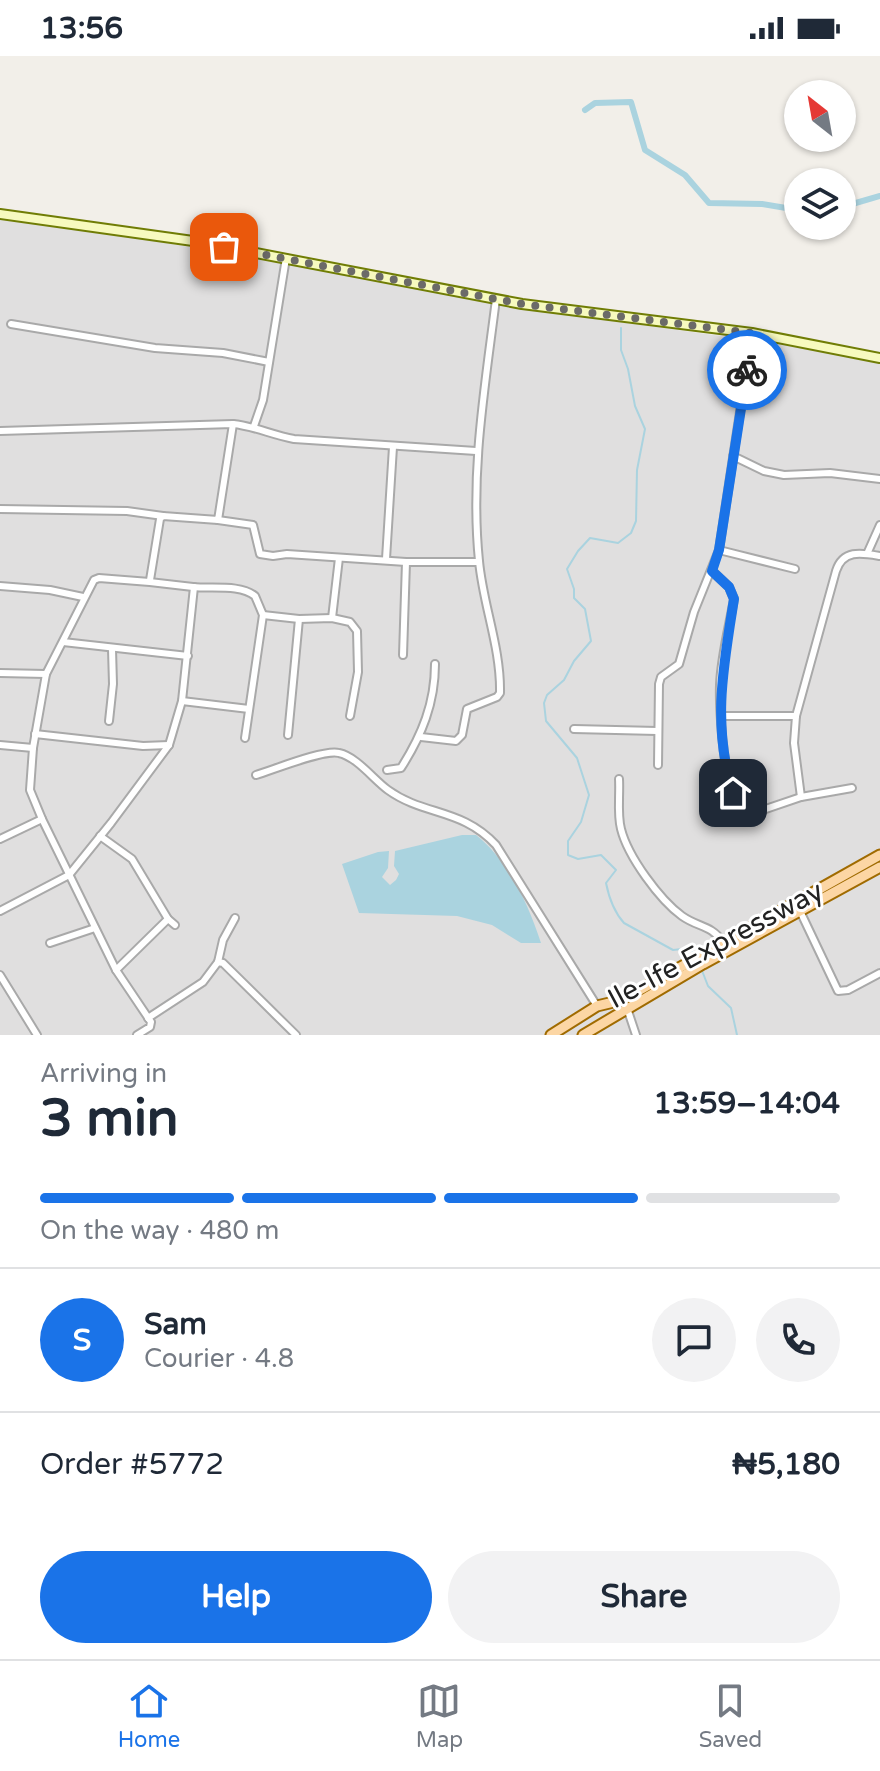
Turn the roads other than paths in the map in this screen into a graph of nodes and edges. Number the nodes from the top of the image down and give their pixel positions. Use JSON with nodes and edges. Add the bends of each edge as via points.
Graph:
{"nodes":[{"id":1,"x":0,"y":214,"type":"edge"},
{"id":2,"x":286,"y":258,"type":"junction"},
{"id":3,"x":496,"y":299,"type":"junction"},
{"id":4,"x":11,"y":324,"type":"dead end"},
{"id":5,"x":752,"y":333,"type":"junction"},
{"id":6,"x":880,"y":358,"type":"edge"},
{"id":7,"x":269,"y":362,"type":"junction"},
{"id":8,"x":233,"y":424,"type":"junction"},
{"id":9,"x":254,"y":426,"type":"junction"},
{"id":10,"x":0,"y":431,"type":"edge"},
{"id":11,"x":393,"y":447,"type":"junction"},
{"id":12,"x":476,"y":451,"type":"junction"},
{"id":13,"x":733,"y":456,"type":"junction"},
{"id":14,"x":880,"y":479,"type":"edge"},
{"id":15,"x":0,"y":509,"type":"edge"},
{"id":16,"x":163,"y":516,"type":"junction"},
{"id":17,"x":218,"y":520,"type":"junction"},
{"id":18,"x":880,"y":525,"type":"edge"},
{"id":19,"x":719,"y":550,"type":"junction"},
{"id":20,"x":867,"y":554,"type":"junction"},
{"id":21,"x":880,"y":556,"type":"edge"},
{"id":22,"x":339,"y":558,"type":"junction"},
{"id":23,"x":386,"y":559,"type":"junction"},
{"id":24,"x":406,"y":562,"type":"junction"},
{"id":25,"x":479,"y":562,"type":"junction"},
{"id":26,"x":795,"y":569,"type":"dead end"},
{"id":27,"x":712,"y":571,"type":"junction"},
{"id":28,"x":150,"y":580,"type":"junction"},
{"id":29,"x":0,"y":586,"type":"edge"},
{"id":30,"x":194,"y":587,"type":"junction"},
{"id":31,"x":83,"y":597,"type":"junction"},
{"id":32,"x":263,"y":615,"type":"junction"},
{"id":33,"x":332,"y":618,"type":"junction"},
{"id":34,"x":299,"y":619,"type":"junction"},
{"id":35,"x":63,"y":642,"type":"junction"},
{"id":36,"x":112,"y":649,"type":"junction"},
{"id":37,"x":403,"y":655,"type":"dead end"},
{"id":38,"x":188,"y":656,"type":"junction"},
{"id":39,"x":435,"y":664,"type":"dead end"},
{"id":40,"x":0,"y":673,"type":"edge"},
{"id":41,"x":46,"y":674,"type":"junction"},
{"id":42,"x":182,"y":701,"type":"junction"},
{"id":43,"x":249,"y":709,"type":"junction"},
{"id":44,"x":350,"y":716,"type":"dead end"},
{"id":45,"x":721,"y":716,"type":"junction"},
{"id":46,"x":796,"y":716,"type":"junction"},
{"id":47,"x":109,"y":721,"type":"dead end"},
{"id":48,"x":574,"y":729,"type":"dead end"},
{"id":49,"x":657,"y":731,"type":"junction"},
{"id":50,"x":35,"y":734,"type":"junction"},
{"id":51,"x":288,"y":735,"type":"dead end"},
{"id":52,"x":421,"y":737,"type":"junction"},
{"id":53,"x":245,"y":738,"type":"dead end"},
{"id":54,"x":0,"y":745,"type":"edge"},
{"id":55,"x":169,"y":745,"type":"junction"},
{"id":56,"x":33,"y":748,"type":"junction"},
{"id":57,"x":658,"y":765,"type":"dead end"},
{"id":58,"x":387,"y":770,"type":"dead end"},
{"id":59,"x":256,"y":775,"type":"dead end"},
{"id":60,"x":619,"y":779,"type":"dead end"},
{"id":61,"x":852,"y":788,"type":"dead end"},
{"id":62,"x":801,"y":797,"type":"junction"},
{"id":63,"x":42,"y":819,"type":"junction"},
{"id":64,"x":100,"y":836,"type":"junction"},
{"id":65,"x":0,"y":839,"type":"edge"},
{"id":66,"x":880,"y":855,"type":"edge"},
{"id":67,"x":880,"y":867,"type":"edge"},
{"id":68,"x":69,"y":875,"type":"junction"},
{"id":69,"x":0,"y":911,"type":"edge"},
{"id":70,"x":800,"y":911,"type":"junction"},
{"id":71,"x":235,"y":918,"type":"dead end"},
{"id":72,"x":168,"y":919,"type":"junction"},
{"id":73,"x":175,"y":925,"type":"dead end"},
{"id":74,"x":95,"y":928,"type":"junction"},
{"id":75,"x":50,"y":943,"type":"dead end"},
{"id":76,"x":724,"y":943,"type":"junction"},
{"id":77,"x":218,"y":962,"type":"junction"},
{"id":78,"x":698,"y":962,"type":"junction"},
{"id":79,"x":116,"y":970,"type":"junction"},
{"id":80,"x":880,"y":973,"type":"edge"},
{"id":81,"x":0,"y":975,"type":"edge"},
{"id":82,"x":643,"y":994,"type":"junction"},
{"id":83,"x":622,"y":1000,"type":"junction"},
{"id":84,"x":597,"y":1006,"type":"junction"},
{"id":85,"x":628,"y":1010,"type":"junction"},
{"id":86,"x":148,"y":1018,"type":"junction"},
{"id":87,"x":636,"y":1032,"type":"edge"},
{"id":88,"x":37,"y":1035,"type":"edge"},
{"id":89,"x":137,"y":1035,"type":"edge"},
{"id":90,"x":296,"y":1035,"type":"edge"},
{"id":91,"x":551,"y":1035,"type":"edge"},
{"id":92,"x":583,"y":1035,"type":"edge"},
{"id":93,"x":626,"y":1035,"type":"edge"}],
"edges":[{"from":1,"to":2,"type":"main road"},
{"from":2,"to":3,"type":"main road"},
{"from":2,"to":7,"type":"street"},
{"from":3,"to":5,"type":"main road"},
{"from":3,"to":12,"type":"street"},
{"from":4,"to":7,"type":"street"},
{"from":5,"to":6,"type":"main road"},
{"from":5,"to":13,"type":"street"},
{"from":7,"to":9,"type":"street"},
{"from":8,"to":9,"type":"street"},
{"from":8,"to":10,"type":"street"},
{"from":8,"to":17,"type":"street"},
{"from":9,"to":11,"type":"street","via":[[294,439]]},
{"from":11,"to":12,"type":"street"},
{"from":11,"to":23,"type":"street"},
{"from":12,"to":25,"type":"street"},
{"from":13,"to":14,"type":"street","via":[[784,475]]},
{"from":13,"to":19,"type":"street"},
{"from":15,"to":16,"type":"street"},
{"from":16,"to":17,"type":"street"},
{"from":16,"to":28,"type":"street"},
{"from":17,"to":22,"type":"street","via":[[253,525],[260,554]]},
{"from":18,"to":20,"type":"street"},
{"from":19,"to":26,"type":"street"},
{"from":19,"to":27,"type":"street"},
{"from":20,"to":21,"type":"street"},
{"from":20,"to":46,"type":"street","via":[[848,555],[839,562]]},
{"from":22,"to":23,"type":"street"},
{"from":22,"to":33,"type":"street"},
{"from":23,"to":24,"type":"street"},
{"from":24,"to":25,"type":"street"},
{"from":24,"to":37,"type":"street"},
{"from":25,"to":52,"type":"street","via":[[500,693],[467,709],[456,741]]},
{"from":27,"to":45,"type":"street","via":[[734,599],[720,685]]},
{"from":27,"to":49,"type":"street","via":[[679,664],[661,677]]},
{"from":28,"to":30,"type":"street"},
{"from":28,"to":31,"type":"street","via":[[99,578]]},
{"from":29,"to":31,"type":"street"},
{"from":30,"to":32,"type":"street","via":[[250,592]]},
{"from":30,"to":38,"type":"street"},
{"from":31,"to":35,"type":"street"},
{"from":32,"to":34,"type":"street"},
{"from":32,"to":43,"type":"street"},
{"from":33,"to":34,"type":"street"},
{"from":33,"to":44,"type":"street","via":[[350,622],[357,631],[358,672]]},
{"from":34,"to":51,"type":"street"},
{"from":35,"to":36,"type":"street"},
{"from":35,"to":41,"type":"street"},
{"from":36,"to":38,"type":"street"},
{"from":36,"to":47,"type":"street"},
{"from":38,"to":42,"type":"street"},
{"from":39,"to":52,"type":"street","via":[[435,688]]},
{"from":40,"to":41,"type":"street"},
{"from":41,"to":50,"type":"street"},
{"from":42,"to":43,"type":"street"},
{"from":42,"to":55,"type":"street"},
{"from":43,"to":53,"type":"street"},
{"from":45,"to":46,"type":"street"},
{"from":45,"to":62,"type":"street","via":[[728,776],[741,815]]},
{"from":46,"to":62,"type":"street"},
{"from":48,"to":49,"type":"street"},
{"from":49,"to":57,"type":"street"},
{"from":50,"to":55,"type":"street"},
{"from":50,"to":56,"type":"street"},
{"from":52,"to":58,"type":"street","via":[[401,768]]},
{"from":54,"to":56,"type":"street"},
{"from":55,"to":64,"type":"street"},
{"from":56,"to":63,"type":"street","via":[[30,790]]},
{"from":59,"to":84,"type":"street","via":[[339,753],[402,799],[476,826],[496,845]]},
{"from":60,"to":76,"type":"street","via":[[622,832],[641,869],[676,911],[715,931]]},
{"from":61,"to":62,"type":"street"},
{"from":63,"to":65,"type":"street"},
{"from":63,"to":68,"type":"street"},
{"from":64,"to":68,"type":"street"},
{"from":64,"to":72,"type":"street","via":[[132,859]]},
{"from":66,"to":76,"type":"main road","name":"Ile-Ife Expressway"},
{"from":67,"to":70,"type":"main road","name":"Ile-Ife Expressway"},
{"from":68,"to":69,"type":"street"},
{"from":68,"to":74,"type":"street"},
{"from":70,"to":78,"type":"main road","name":"Ile-Ife Expressway"},
{"from":70,"to":80,"type":"street","via":[[838,991]]},
{"from":71,"to":77,"type":"street"},
{"from":72,"to":73,"type":"street"},
{"from":72,"to":79,"type":"street"},
{"from":74,"to":75,"type":"street"},
{"from":74,"to":79,"type":"street"},
{"from":76,"to":78,"type":"main road","name":"Ile-Ife Expressway"},
{"from":77,"to":86,"type":"street","via":[[203,982]]},
{"from":77,"to":90,"type":"street","via":[[233,970]]},
{"from":78,"to":82,"type":"main road","name":"Ile-Ife Expressway"},
{"from":79,"to":86,"type":"street"},
{"from":81,"to":88,"type":"street"},
{"from":82,"to":83,"type":"main road","name":"Ile-Ife Expressway"},
{"from":82,"to":85,"type":"main road","name":"Ile-Ife Expressway"},
{"from":83,"to":84,"type":"main road","name":"Ile-Ife Expressway"},
{"from":83,"to":85,"type":"street"},
{"from":84,"to":91,"type":"main road","name":"Ile-Ife Expressway"},
{"from":85,"to":87,"type":"street"},
{"from":85,"to":92,"type":"main road","name":"Ile-Ife Expressway"},
{"from":86,"to":89,"type":"street","via":[[151,1026]]},
{"from":87,"to":93,"type":"street"}]}
